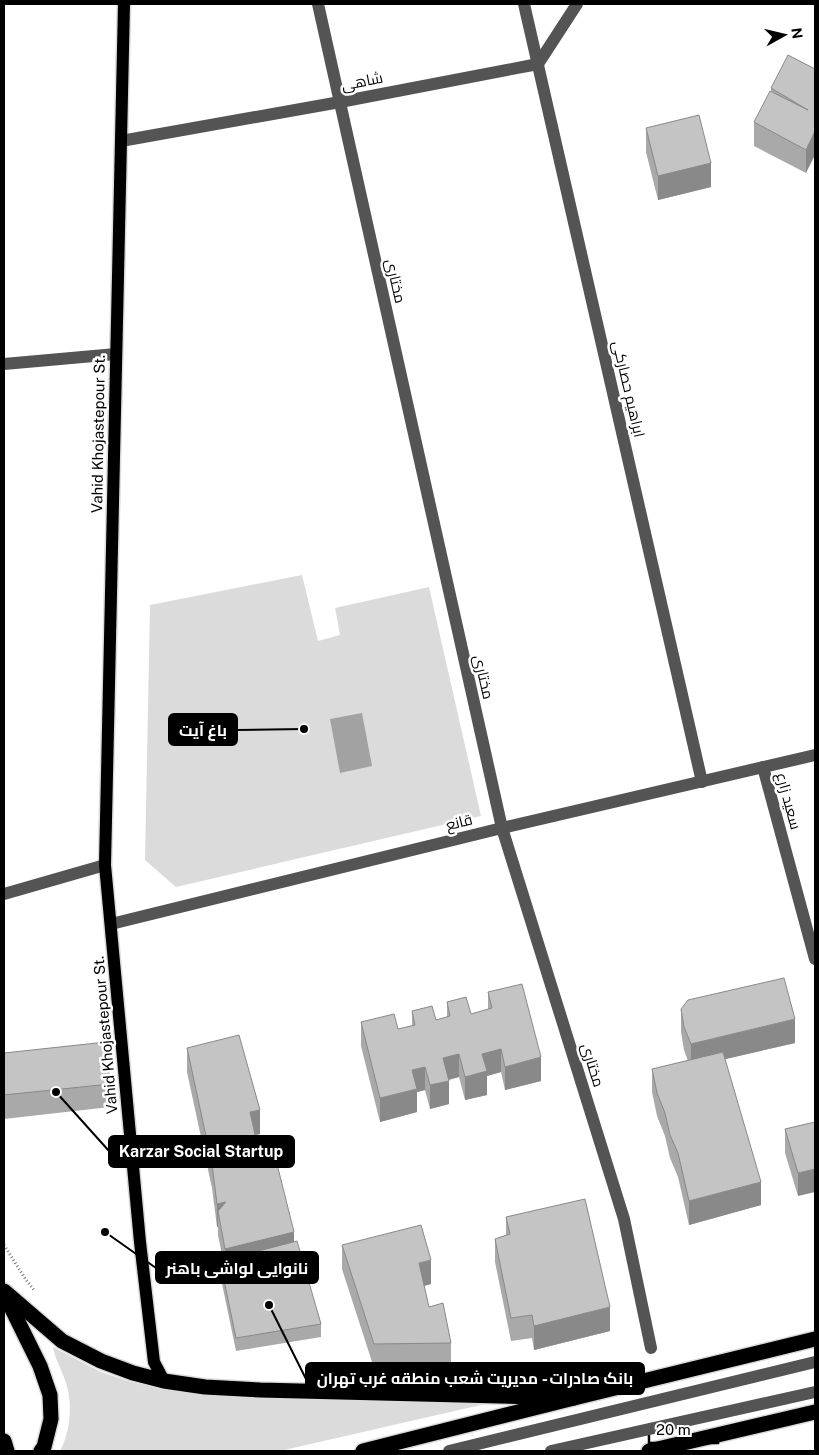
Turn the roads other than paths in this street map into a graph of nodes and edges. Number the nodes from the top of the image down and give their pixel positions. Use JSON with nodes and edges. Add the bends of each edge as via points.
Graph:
{"nodes":[{"id":1,"x":124,"y":4,"type":"edge"},
{"id":2,"x":318,"y":4,"type":"edge"},
{"id":3,"x":524,"y":4,"type":"edge"},
{"id":4,"x":577,"y":4,"type":"edge"},
{"id":5,"x":538,"y":64,"type":"junction"},
{"id":6,"x":340,"y":102,"type":"junction"},
{"id":7,"x":121,"y":141,"type":"junction"},
{"id":8,"x":116,"y":354,"type":"junction"},
{"id":9,"x":4,"y":364,"type":"edge"},
{"id":10,"x":815,"y":755,"type":"edge"},
{"id":11,"x":763,"y":768,"type":"junction"},
{"id":12,"x":702,"y":782,"type":"junction"},
{"id":13,"x":502,"y":828,"type":"junction"},
{"id":14,"x":106,"y":865,"type":"junction"},
{"id":15,"x":4,"y":894,"type":"edge"},
{"id":16,"x":111,"y":924,"type":"junction"},
{"id":17,"x":815,"y":959,"type":"edge"},
{"id":18,"x":4,"y":1291,"type":"edge"},
{"id":19,"x":815,"y":1339,"type":"edge"},
{"id":20,"x":651,"y":1348,"type":"dead end"},
{"id":21,"x":815,"y":1362,"type":"edge"},
{"id":22,"x":164,"y":1381,"type":"junction"},
{"id":23,"x":815,"y":1392,"type":"edge"},
{"id":24,"x":574,"y":1398,"type":"junction"},
{"id":25,"x":815,"y":1412,"type":"edge"},
{"id":26,"x":4,"y":1441,"type":"edge"},
{"id":27,"x":675,"y":1448,"type":"edge"},
{"id":28,"x":7,"y":1451,"type":"edge"},
{"id":29,"x":41,"y":1451,"type":"edge"},
{"id":30,"x":363,"y":1451,"type":"edge"},
{"id":31,"x":449,"y":1451,"type":"edge"},
{"id":32,"x":552,"y":1451,"type":"edge"},
{"id":33,"x":649,"y":1451,"type":"edge"}],
"edges":[{"from":1,"to":7,"type":"main road","name":"Vahid Khojastepour St."},
{"from":2,"to":6,"type":"street","name":"مختاری"},
{"from":3,"to":5,"type":"street","name":"ابراهیم حصارکی"},
{"from":4,"to":5,"type":"street"},
{"from":5,"to":6,"type":"street","name":"شاهی"},
{"from":5,"to":12,"type":"street","name":"ابراهیم حصارکی"},
{"from":6,"to":7,"type":"street","name":"شاهی"},
{"from":6,"to":13,"type":"street","name":"مختاری"},
{"from":7,"to":8,"type":"main road","name":"Vahid Khojastepour St."},
{"from":8,"to":9,"type":"street"},
{"from":8,"to":14,"type":"main road","name":"Vahid Khojastepour St."},
{"from":10,"to":11,"type":"street","name":"قانع"},
{"from":11,"to":12,"type":"street","name":"قانع"},
{"from":11,"to":17,"type":"street","name":"سعید زارع"},
{"from":12,"to":13,"type":"street","name":"قانع"},
{"from":13,"to":16,"type":"street","name":"قانع"},
{"from":13,"to":20,"type":"street","name":"مختاری","via":[[624,1218]]},
{"from":14,"to":15,"type":"street"},
{"from":14,"to":16,"type":"main road","name":"Vahid Khojastepour St."},
{"from":16,"to":22,"type":"main road","name":"Vahid Khojastepour St.","via":[[152,1353]]},
{"from":18,"to":22,"type":"highway","via":[[62,1341],[101,1361]]},
{"from":18,"to":29,"type":"highway","via":[[40,1366],[50,1395],[51,1419]]},
{"from":19,"to":24,"type":"highway"},
{"from":21,"to":31,"type":"street"},
{"from":22,"to":24,"type":"highway","via":[[260,1390]]},
{"from":23,"to":32,"type":"street"},
{"from":24,"to":30,"type":"highway"},
{"from":25,"to":27,"type":"highway"},
{"from":26,"to":28,"type":"highway"},
{"from":27,"to":33,"type":"highway"}]}
